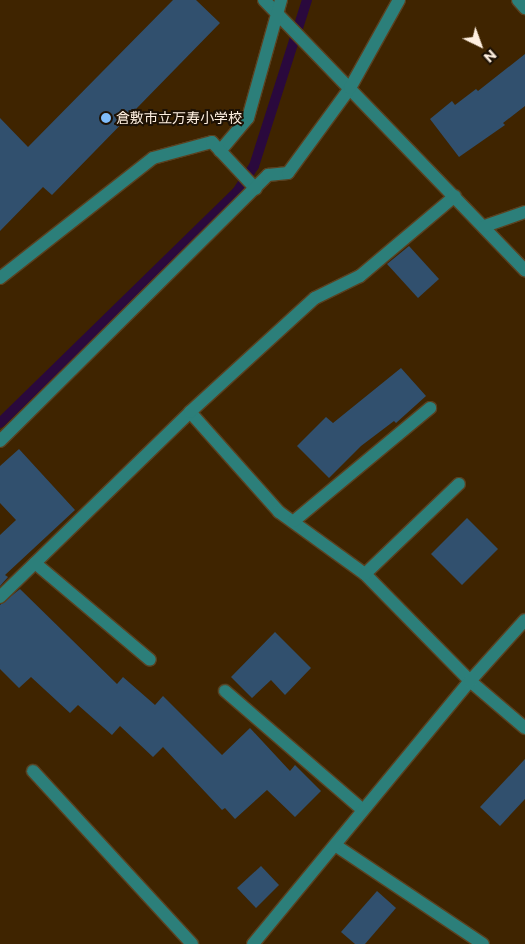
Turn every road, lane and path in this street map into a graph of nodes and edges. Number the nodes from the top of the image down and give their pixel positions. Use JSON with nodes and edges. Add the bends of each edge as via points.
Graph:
{"nodes":[{"id":1,"x":264,"y":0,"type":"edge"},
{"id":2,"x":399,"y":0,"type":"edge"},
{"id":3,"x":518,"y":0,"type":"edge"},
{"id":4,"x":279,"y":6,"type":"edge"},
{"id":5,"x":525,"y":8,"type":"edge"},
{"id":6,"x":350,"y":88,"type":"junction"},
{"id":7,"x":220,"y":151,"type":"junction"},
{"id":8,"x":249,"y":182,"type":"junction"},
{"id":9,"x":455,"y":196,"type":"junction"},
{"id":10,"x":525,"y":212,"type":"edge"},
{"id":11,"x":485,"y":226,"type":"junction"},
{"id":12,"x":525,"y":270,"type":"edge"},
{"id":13,"x":0,"y":278,"type":"edge"},
{"id":14,"x":430,"y":408,"type":"dead end"},
{"id":15,"x":190,"y":412,"type":"junction"},
{"id":16,"x":0,"y":441,"type":"edge"},
{"id":17,"x":459,"y":484,"type":"dead end"},
{"id":18,"x":294,"y":521,"type":"junction"},
{"id":19,"x":35,"y":563,"type":"junction"},
{"id":20,"x":365,"y":574,"type":"junction"},
{"id":21,"x":0,"y":597,"type":"edge"},
{"id":22,"x":525,"y":620,"type":"edge"},
{"id":23,"x":150,"y":660,"type":"dead end"},
{"id":24,"x":470,"y":681,"type":"junction"},
{"id":25,"x":225,"y":691,"type":"dead end"},
{"id":26,"x":525,"y":728,"type":"edge"},
{"id":27,"x":33,"y":771,"type":"dead end"},
{"id":28,"x":363,"y":810,"type":"junction"},
{"id":29,"x":335,"y":845,"type":"junction"},
{"id":30,"x":468,"y":940,"type":"edge"},
{"id":31,"x":192,"y":944,"type":"edge"},
{"id":32,"x":253,"y":944,"type":"edge"},
{"id":33,"x":483,"y":944,"type":"edge"}],
"edges":[{"from":1,"to":4,"type":"street"},
{"from":2,"to":6,"type":"street"},
{"from":3,"to":5,"type":"street"},
{"from":4,"to":6,"type":"street","via":[[290,25]]},
{"from":4,"to":7,"type":"street","via":[[248,118]]},
{"from":6,"to":8,"type":"street","via":[[288,173],[268,175]]},
{"from":6,"to":9,"type":"street"},
{"from":7,"to":8,"type":"street"},
{"from":7,"to":13,"type":"street","via":[[212,142],[153,158]]},
{"from":8,"to":16,"type":"street"},
{"from":9,"to":11,"type":"street"},
{"from":9,"to":15,"type":"street","via":[[360,276],[315,298]]},
{"from":10,"to":11,"type":"street"},
{"from":11,"to":12,"type":"street"},
{"from":14,"to":18,"type":"street"},
{"from":15,"to":18,"type":"street","via":[[279,512]]},
{"from":15,"to":19,"type":"street"},
{"from":17,"to":20,"type":"street"},
{"from":18,"to":20,"type":"street"},
{"from":19,"to":21,"type":"street"},
{"from":19,"to":23,"type":"street"},
{"from":20,"to":24,"type":"street"},
{"from":22,"to":24,"type":"street"},
{"from":24,"to":26,"type":"street"},
{"from":24,"to":28,"type":"street"},
{"from":25,"to":28,"type":"street"},
{"from":27,"to":31,"type":"street"},
{"from":28,"to":29,"type":"street"},
{"from":29,"to":30,"type":"street"},
{"from":29,"to":32,"type":"street"},
{"from":30,"to":33,"type":"street"}]}
